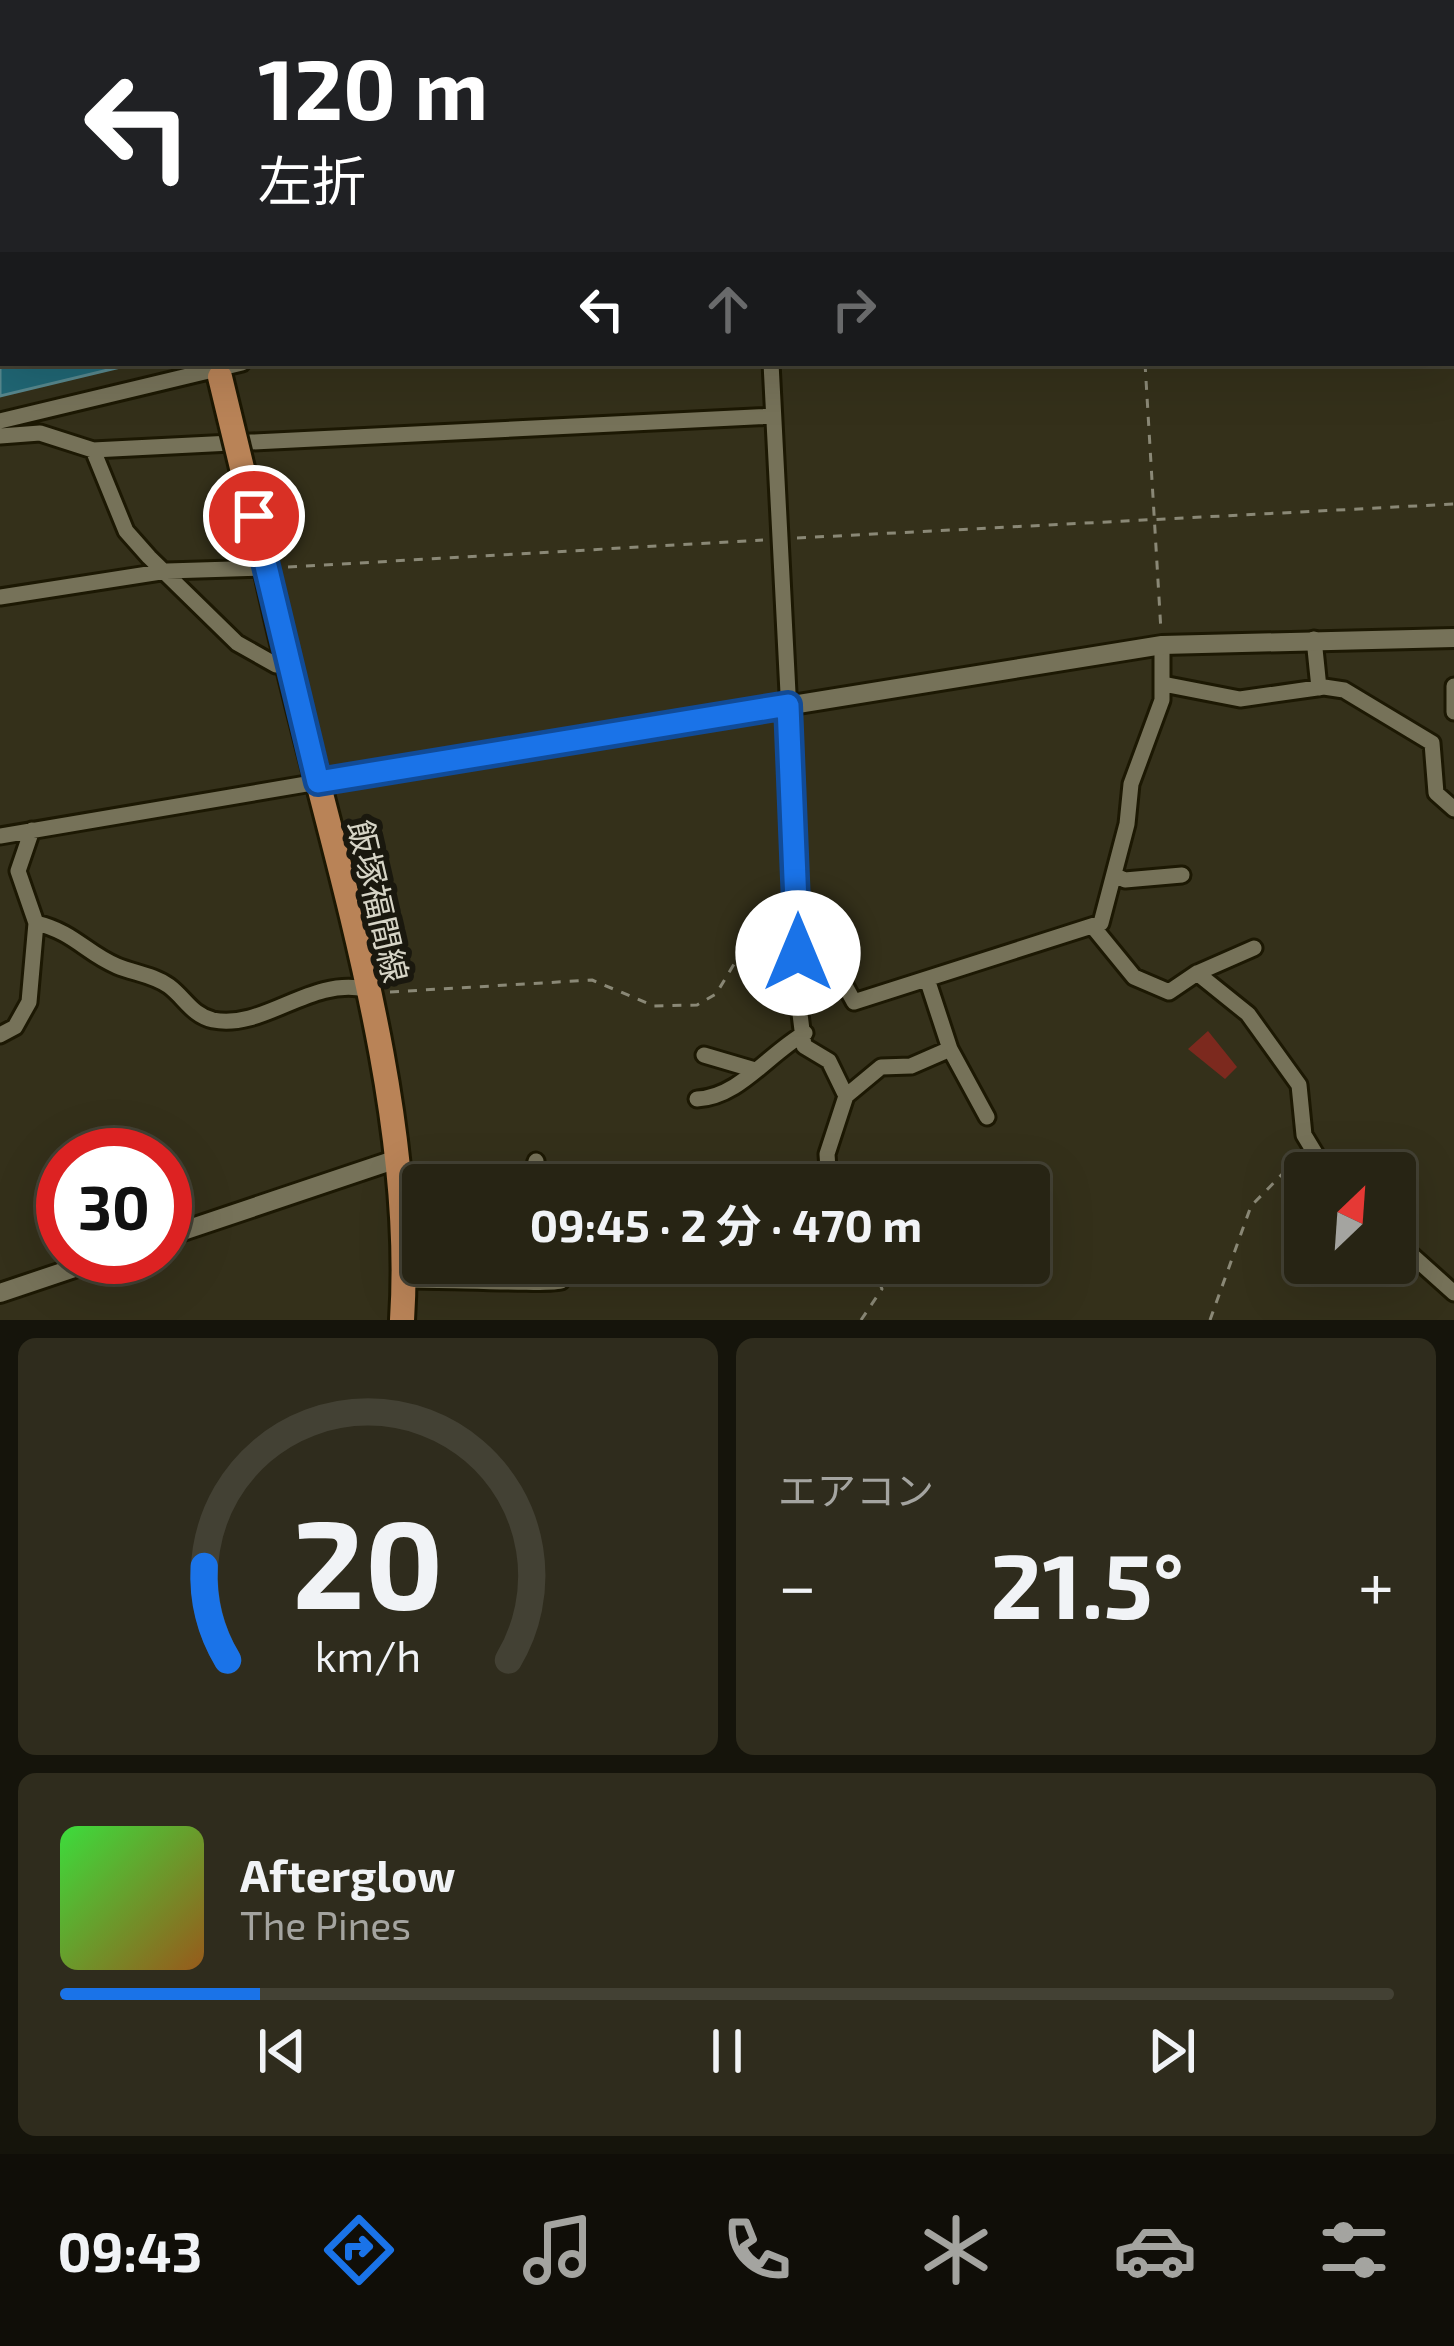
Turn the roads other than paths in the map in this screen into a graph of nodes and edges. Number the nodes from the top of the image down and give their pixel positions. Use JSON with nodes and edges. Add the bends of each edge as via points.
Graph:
{"nodes":[{"id":1,"x":771,"y":366,"type":"edge"},
{"id":2,"x":224,"y":368,"type":"edge"},
{"id":3,"x":773,"y":416,"type":"junction"},
{"id":4,"x":0,"y":421,"type":"edge"},
{"id":5,"x":0,"y":436,"type":"edge"},
{"id":6,"x":93,"y":450,"type":"junction"},
{"id":7,"x":265,"y":566,"type":"junction"},
{"id":8,"x":167,"y":571,"type":"junction"},
{"id":9,"x":0,"y":597,"type":"edge"},
{"id":10,"x":1454,"y":638,"type":"edge"},
{"id":11,"x":1314,"y":639,"type":"junction"},
{"id":12,"x":1162,"y":645,"type":"junction"},
{"id":13,"x":289,"y":664,"type":"junction"},
{"id":14,"x":1163,"y":684,"type":"junction"},
{"id":15,"x":1454,"y":686,"type":"edge"},
{"id":16,"x":1319,"y":688,"type":"junction"},
{"id":17,"x":788,"y":705,"type":"junction"},
{"id":18,"x":1454,"y":712,"type":"edge"},
{"id":19,"x":318,"y":782,"type":"junction"},
{"id":20,"x":1454,"y":809,"type":"edge"},
{"id":21,"x":32,"y":830,"type":"junction"},
{"id":22,"x":0,"y":836,"type":"edge"},
{"id":23,"x":1114,"y":875,"type":"junction"},
{"id":24,"x":1182,"y":875,"type":"dead end"},
{"id":25,"x":800,"y":920,"type":"junction"},
{"id":26,"x":36,"y":923,"type":"junction"},
{"id":27,"x":1094,"y":928,"type":"junction"},
{"id":28,"x":1253,"y":948,"type":"dead end"},
{"id":29,"x":1197,"y":973,"type":"junction"},
{"id":30,"x":928,"y":982,"type":"junction"},
{"id":31,"x":365,"y":989,"type":"junction"},
{"id":32,"x":805,"y":1034,"type":"junction"},
{"id":33,"x":0,"y":1035,"type":"edge"},
{"id":34,"x":950,"y":1048,"type":"junction"},
{"id":35,"x":704,"y":1055,"type":"dead end"},
{"id":36,"x":754,"y":1070,"type":"junction"},
{"id":37,"x":846,"y":1096,"type":"junction"},
{"id":38,"x":697,"y":1099,"type":"dead end"},
{"id":39,"x":987,"y":1117,"type":"dead end"},
{"id":40,"x":1311,"y":1152,"type":"edge"},
{"id":41,"x":397,"y":1159,"type":"junction"},
{"id":42,"x":536,"y":1161,"type":"dead end"},
{"id":43,"x":536,"y":1164,"type":"edge"},
{"id":44,"x":828,"y":1164,"type":"edge"},
{"id":45,"x":192,"y":1228,"type":"edge"},
{"id":46,"x":402,"y":1235,"type":"edge"},
{"id":47,"x":1416,"y":1257,"type":"edge"},
{"id":48,"x":36,"y":1281,"type":"edge"},
{"id":49,"x":405,"y":1284,"type":"edge"},
{"id":50,"x":1453,"y":1288,"type":"edge"},
{"id":51,"x":0,"y":1293,"type":"edge"},
{"id":52,"x":402,"y":1320,"type":"edge"}],
"edges":[{"from":1,"to":3,"type":"street"},
{"from":2,"to":4,"type":"street"},
{"from":2,"to":7,"type":"main road","name":"飯塚福間線","bridge":true},
{"from":3,"to":6,"type":"street"},
{"from":3,"to":17,"type":"street"},
{"from":5,"to":6,"type":"street","via":[[40,433]]},
{"from":6,"to":8,"type":"street","via":[[127,531]]},
{"from":7,"to":8,"type":"street"},
{"from":7,"to":13,"type":"main road","name":"飯塚福間線"},
{"from":8,"to":9,"type":"street"},
{"from":8,"to":13,"type":"street","via":[[238,643]]},
{"from":10,"to":11,"type":"street"},
{"from":11,"to":12,"type":"street"},
{"from":11,"to":16,"type":"street"},
{"from":12,"to":14,"type":"street"},
{"from":12,"to":17,"type":"street"},
{"from":13,"to":19,"type":"main road","name":"飯塚福間線"},
{"from":14,"to":16,"type":"street","via":[[1240,699]]},
{"from":14,"to":23,"type":"street","via":[[1131,784]]},
{"from":15,"to":18,"type":"street"},
{"from":16,"to":20,"type":"street","via":[[1344,690],[1432,743],[1436,793]]},
{"from":17,"to":19,"type":"street"},
{"from":17,"to":25,"type":"street"},
{"from":19,"to":21,"type":"street"},
{"from":19,"to":31,"type":"main road","name":"飯塚福間線"},
{"from":21,"to":22,"type":"street"},
{"from":21,"to":26,"type":"street","via":[[18,871]]},
{"from":23,"to":24,"type":"street"},
{"from":23,"to":27,"type":"street"},
{"from":25,"to":30,"type":"street","via":[[854,1002]]},
{"from":25,"to":32,"type":"street","via":[[796,982]]},
{"from":26,"to":31,"type":"street","via":[[170,987],[212,1019],[229,1021],[326,986]]},
{"from":26,"to":33,"type":"street","via":[[29,1002]]},
{"from":27,"to":29,"type":"street","via":[[1134,977],[1169,992]]},
{"from":27,"to":30,"type":"street"},
{"from":28,"to":29,"type":"street"},
{"from":29,"to":40,"type":"street","via":[[1249,1014],[1299,1085]]},
{"from":30,"to":34,"type":"street"},
{"from":31,"to":41,"type":"main road","name":"飯塚福間線"},
{"from":32,"to":36,"type":"street"},
{"from":32,"to":37,"type":"street","via":[[804,1046],[830,1060]]},
{"from":34,"to":37,"type":"street","via":[[911,1066],[881,1067]]},
{"from":34,"to":39,"type":"street"},
{"from":35,"to":36,"type":"street"},
{"from":36,"to":38,"type":"street","via":[[720,1098]]},
{"from":37,"to":44,"type":"street"},
{"from":41,"to":45,"type":"street"},
{"from":41,"to":46,"type":"main road","name":"飯塚福間線"},
{"from":42,"to":43,"type":"street"},
{"from":47,"to":50,"type":"street"},
{"from":48,"to":51,"type":"street"},
{"from":49,"to":52,"type":"main road","name":"飯塚福間線"}]}
